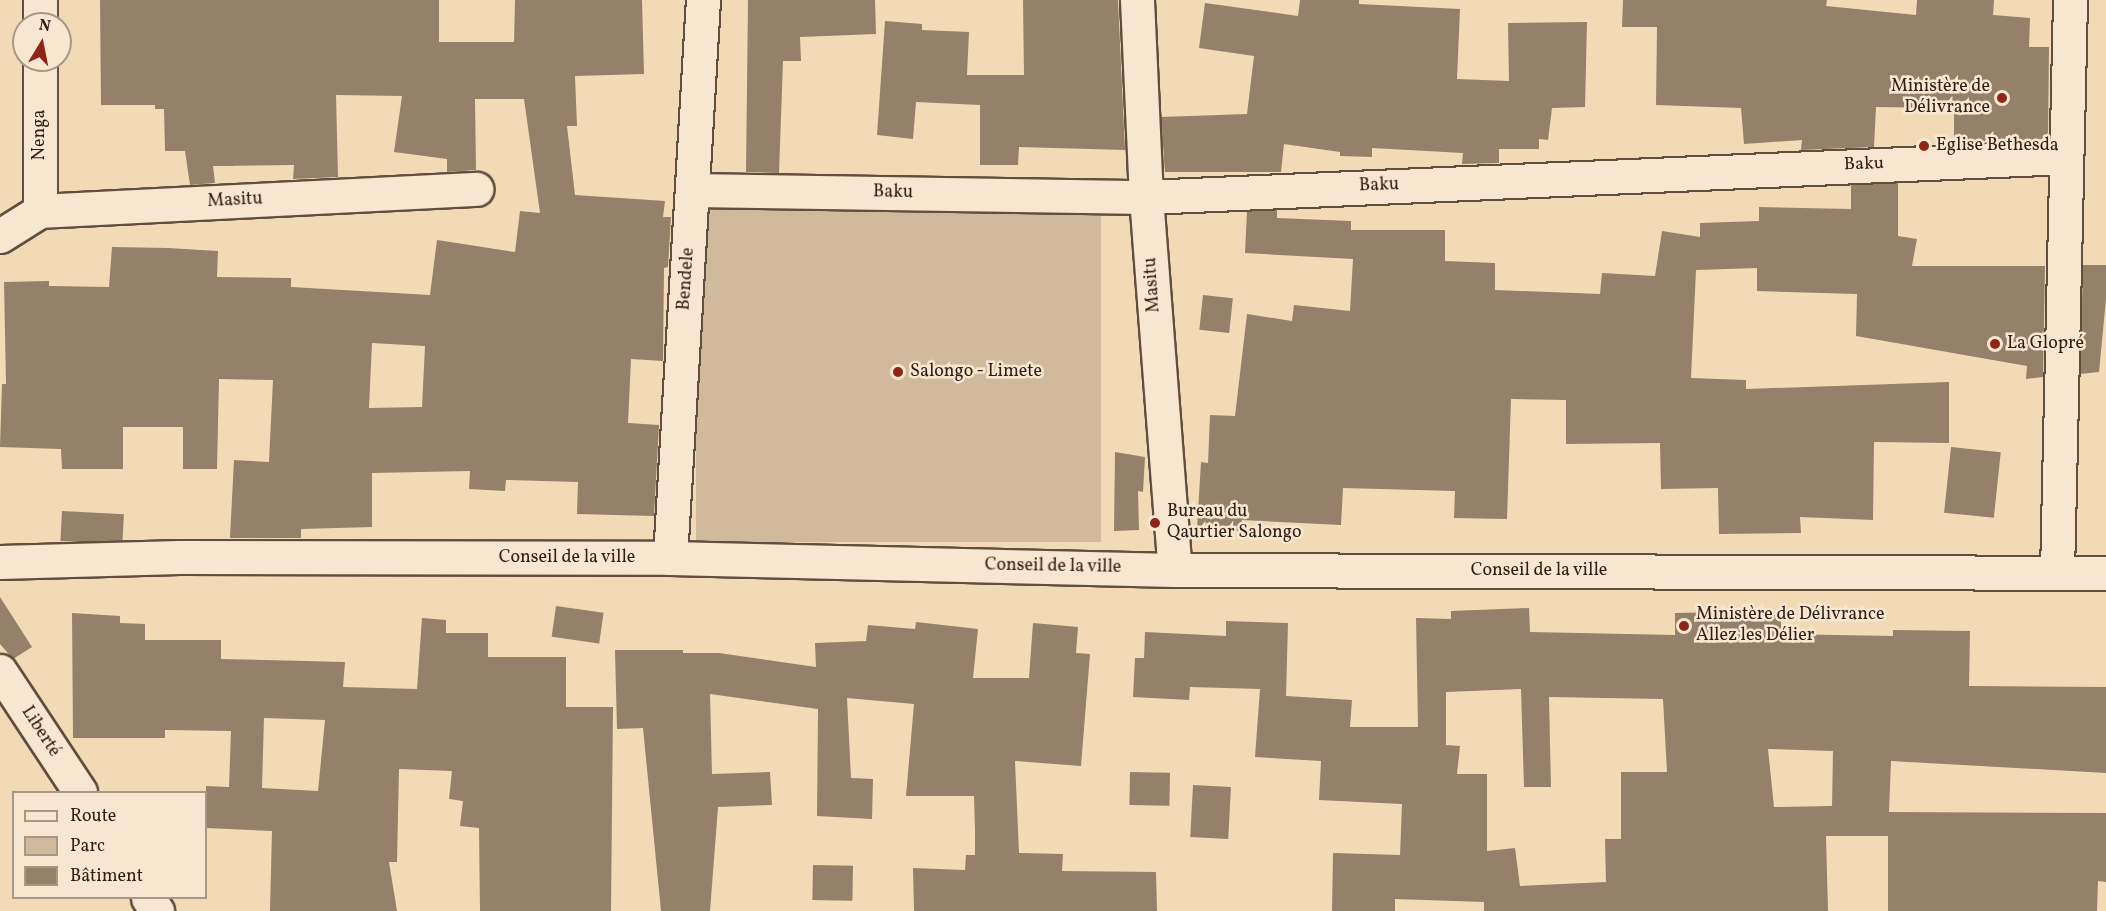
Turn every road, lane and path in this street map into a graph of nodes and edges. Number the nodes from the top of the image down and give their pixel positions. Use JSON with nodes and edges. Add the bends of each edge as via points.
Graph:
{"nodes":[{"id":1,"x":703,"y":0,"type":"edge"},
{"id":2,"x":1137,"y":0,"type":"edge"},
{"id":3,"x":2070,"y":0,"type":"edge"},
{"id":4,"x":40,"y":72,"type":"edge"},
{"id":5,"x":2065,"y":157,"type":"junction"},
{"id":6,"x":476,"y":189,"type":"dead end"},
{"id":7,"x":693,"y":190,"type":"junction"},
{"id":8,"x":1146,"y":197,"type":"junction"},
{"id":9,"x":40,"y":211,"type":"junction"},
{"id":10,"x":0,"y":236,"type":"edge"},
{"id":11,"x":670,"y":558,"type":"junction"},
{"id":12,"x":0,"y":561,"type":"edge"},
{"id":13,"x":1175,"y":570,"type":"junction"},
{"id":14,"x":2057,"y":573,"type":"junction"},
{"id":15,"x":2106,"y":573,"type":"edge"},
{"id":16,"x":0,"y":671,"type":"edge"},
{"id":17,"x":79,"y":791,"type":"edge"}],
"edges":[{"from":1,"to":7,"type":"street","name":"Bendele"},
{"from":2,"to":8,"type":"street","name":"Masitu"},
{"from":3,"to":5,"type":"street"},
{"from":4,"to":9,"type":"street","name":"Nenga"},
{"from":5,"to":8,"type":"street","name":"Baku"},
{"from":5,"to":14,"type":"street"},
{"from":6,"to":9,"type":"street","name":"Masitu"},
{"from":7,"to":8,"type":"street","name":"Baku"},
{"from":7,"to":11,"type":"street","name":"Bendele"},
{"from":8,"to":13,"type":"street","name":"Masitu"},
{"from":9,"to":10,"type":"street","name":"Masitu"},
{"from":11,"to":12,"type":"street","name":"Conseil de la ville","via":[[179,557]]},
{"from":11,"to":13,"type":"street","name":"Conseil de la ville"},
{"from":13,"to":14,"type":"street","name":"Conseil de la ville"},
{"from":14,"to":15,"type":"street","name":"Conseil de la ville"},
{"from":16,"to":17,"type":"street","name":"Liberté"}]}
